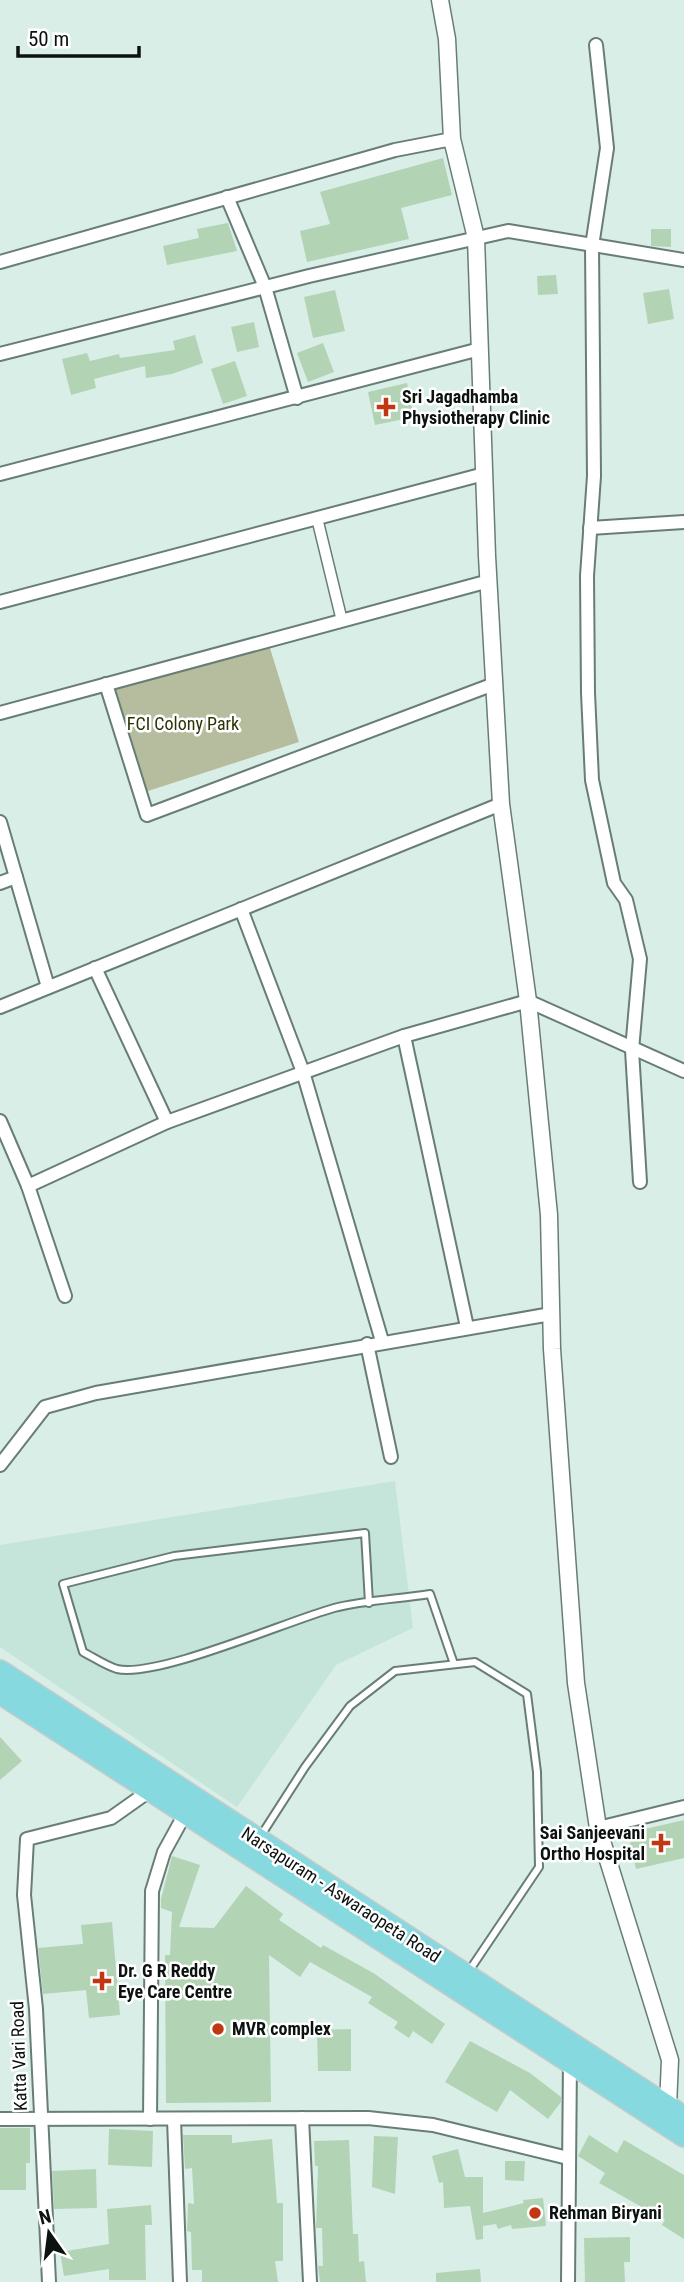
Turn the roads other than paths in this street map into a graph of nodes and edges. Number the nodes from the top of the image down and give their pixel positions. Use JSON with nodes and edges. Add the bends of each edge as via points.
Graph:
{"nodes":[{"id":1,"x":440,"y":0,"type":"edge"},
{"id":2,"x":596,"y":45,"type":"dead end"},
{"id":3,"x":452,"y":139,"type":"junction"},
{"id":4,"x":227,"y":197,"type":"junction"},
{"id":5,"x":476,"y":238,"type":"junction"},
{"id":6,"x":592,"y":246,"type":"junction"},
{"id":7,"x":684,"y":260,"type":"edge"},
{"id":8,"x":0,"y":262,"type":"edge"},
{"id":9,"x":265,"y":287,"type":"junction"},
{"id":10,"x":480,"y":349,"type":"junction"},
{"id":11,"x":0,"y":354,"type":"edge"},
{"id":12,"x":297,"y":398,"type":"junction"},
{"id":13,"x":0,"y":474,"type":"edge"},
{"id":14,"x":484,"y":474,"type":"junction"},
{"id":15,"x":317,"y":518,"type":"junction"},
{"id":16,"x":684,"y":522,"type":"edge"},
{"id":17,"x":590,"y":528,"type":"junction"},
{"id":18,"x":489,"y":582,"type":"junction"},
{"id":19,"x":0,"y":602,"type":"edge"},
{"id":20,"x":342,"y":621,"type":"junction"},
{"id":21,"x":106,"y":684,"type":"junction"},
{"id":22,"x":494,"y":684,"type":"junction"},
{"id":23,"x":0,"y":713,"type":"edge"},
{"id":24,"x":501,"y":804,"type":"junction"},
{"id":25,"x":0,"y":822,"type":"edge"},
{"id":26,"x":16,"y":877,"type":"junction"},
{"id":27,"x":0,"y":883,"type":"edge"},
{"id":28,"x":241,"y":909,"type":"junction"},
{"id":29,"x":95,"y":968,"type":"junction"},
{"id":30,"x":48,"y":987,"type":"junction"},
{"id":31,"x":528,"y":1001,"type":"junction"},
{"id":32,"x":0,"y":1007,"type":"edge"},
{"id":33,"x":404,"y":1036,"type":"junction"},
{"id":34,"x":632,"y":1050,"type":"junction"},
{"id":35,"x":684,"y":1070,"type":"edge"},
{"id":36,"x":303,"y":1072,"type":"junction"},
{"id":37,"x":0,"y":1121,"type":"edge"},
{"id":38,"x":167,"y":1122,"type":"junction"},
{"id":39,"x":640,"y":1182,"type":"dead end"},
{"id":40,"x":28,"y":1186,"type":"junction"},
{"id":41,"x":65,"y":1296,"type":"dead end"},
{"id":42,"x":551,"y":1314,"type":"junction"},
{"id":43,"x":467,"y":1328,"type":"junction"},
{"id":44,"x":382,"y":1341,"type":"junction"},
{"id":45,"x":367,"y":1344,"type":"junction"},
{"id":46,"x":391,"y":1457,"type":"dead end"},
{"id":47,"x":0,"y":1465,"type":"edge"},
{"id":48,"x":369,"y":1603,"type":"junction"},
{"id":49,"x":454,"y":1664,"type":"junction"},
{"id":50,"x":0,"y":1671,"type":"edge"},
{"id":51,"x":0,"y":1693,"type":"edge"},
{"id":52,"x":152,"y":1789,"type":"junction"},
{"id":53,"x":684,"y":1807,"type":"edge"},
{"id":54,"x":186,"y":1812,"type":"junction"},
{"id":55,"x":598,"y":1828,"type":"junction"},
{"id":56,"x":253,"y":1847,"type":"junction"},
{"id":57,"x":472,"y":1987,"type":"junction"},
{"id":58,"x":570,"y":2061,"type":"junction"},
{"id":59,"x":676,"y":2112,"type":"edge"},
{"id":60,"x":39,"y":2117,"type":"junction"},
{"id":61,"x":302,"y":2118,"type":"junction"},
{"id":62,"x":0,"y":2119,"type":"edge"},
{"id":63,"x":150,"y":2119,"type":"junction"},
{"id":64,"x":174,"y":2119,"type":"junction"},
{"id":65,"x":684,"y":2136,"type":"edge"},
{"id":66,"x":568,"y":2158,"type":"junction"},
{"id":67,"x":49,"y":2282,"type":"edge"},
{"id":68,"x":180,"y":2282,"type":"edge"},
{"id":69,"x":310,"y":2282,"type":"edge"},
{"id":70,"x":568,"y":2282,"type":"edge"}],
"edges":[{"from":1,"to":3,"type":"street"},
{"from":2,"to":6,"type":"street","via":[[607,148]]},
{"from":3,"to":4,"type":"street"},
{"from":3,"to":5,"type":"street"},
{"from":4,"to":8,"type":"street"},
{"from":4,"to":9,"type":"street"},
{"from":5,"to":6,"type":"street","via":[[508,231]]},
{"from":5,"to":9,"type":"street"},
{"from":5,"to":10,"type":"street"},
{"from":6,"to":7,"type":"street"},
{"from":6,"to":17,"type":"street","via":[[594,476]]},
{"from":9,"to":11,"type":"street"},
{"from":9,"to":12,"type":"street"},
{"from":10,"to":12,"type":"street"},
{"from":10,"to":14,"type":"street"},
{"from":12,"to":13,"type":"street"},
{"from":14,"to":15,"type":"street"},
{"from":14,"to":18,"type":"street"},
{"from":15,"to":19,"type":"street"},
{"from":15,"to":20,"type":"street"},
{"from":16,"to":17,"type":"street"},
{"from":17,"to":34,"type":"street","via":[[592,780],[614,883],[629,910],[640,959]]},
{"from":18,"to":20,"type":"street"},
{"from":18,"to":22,"type":"street"},
{"from":20,"to":21,"type":"street"},
{"from":21,"to":22,"type":"street","via":[[148,815]]},
{"from":21,"to":23,"type":"street"},
{"from":22,"to":24,"type":"street"},
{"from":24,"to":28,"type":"street"},
{"from":24,"to":31,"type":"street"},
{"from":25,"to":26,"type":"street"},
{"from":26,"to":27,"type":"street"},
{"from":26,"to":30,"type":"street"},
{"from":28,"to":29,"type":"street"},
{"from":28,"to":36,"type":"street"},
{"from":29,"to":30,"type":"street"},
{"from":29,"to":38,"type":"street"},
{"from":30,"to":32,"type":"street"},
{"from":31,"to":33,"type":"street"},
{"from":31,"to":34,"type":"street"},
{"from":31,"to":42,"type":"street","via":[[549,1215]]},
{"from":33,"to":36,"type":"street"},
{"from":33,"to":43,"type":"street"},
{"from":34,"to":35,"type":"street"},
{"from":34,"to":39,"type":"street"},
{"from":36,"to":38,"type":"street"},
{"from":36,"to":44,"type":"street"},
{"from":37,"to":40,"type":"street"},
{"from":38,"to":40,"type":"street"},
{"from":40,"to":41,"type":"street"},
{"from":42,"to":43,"type":"street"},
{"from":42,"to":55,"type":"street","via":[[576,1683]]},
{"from":43,"to":44,"type":"street"},
{"from":44,"to":45,"type":"street"},
{"from":45,"to":46,"type":"street"},
{"from":45,"to":47,"type":"street","via":[[96,1393],[45,1407]]},
{"from":48,"to":48,"type":"lane","via":[[336,1608],[173,1661],[116,1669],[83,1652],[64,1584],[174,1556],[365,1533]]},
{"from":48,"to":49,"type":"lane","via":[[430,1594]]},
{"from":49,"to":56,"type":"lane","via":[[395,1671],[350,1706]]},
{"from":49,"to":57,"type":"lane","via":[[475,1662],[527,1694],[540,1818],[539,1867]]},
{"from":50,"to":56,"type":"main road","name":"Narsapuram - Aswaraopeta Road"},
{"from":51,"to":52,"type":"main road","name":"Narsapuram - Aswaraopeta Road"},
{"from":52,"to":54,"type":"main road","name":"Narsapuram - Aswaraopeta Road"},
{"from":52,"to":60,"type":"street","name":"Katta Vari Road","via":[[111,1818],[27,1839],[24,1895],[36,2009]]},
{"from":53,"to":55,"type":"street"},
{"from":54,"to":56,"type":"main road","name":"Narsapuram - Aswaraopeta Road"},
{"from":54,"to":63,"type":"street","via":[[164,1852],[152,1891]]},
{"from":55,"to":59,"type":"street","via":[[670,2060]]},
{"from":56,"to":57,"type":"main road","name":"Narsapuram - Aswaraopeta Road"},
{"from":57,"to":58,"type":"main road","name":"Narsapuram - Aswaraopeta Road"},
{"from":57,"to":59,"type":"main road","name":"Narsapuram - Aswaraopeta Road"},
{"from":58,"to":65,"type":"main road","name":"Narsapuram - Aswaraopeta Road"},
{"from":58,"to":66,"type":"street"},
{"from":60,"to":62,"type":"street"},
{"from":60,"to":63,"type":"street"},
{"from":60,"to":67,"type":"street","name":"Katta Vari Road"},
{"from":61,"to":64,"type":"street"},
{"from":61,"to":66,"type":"street","via":[[433,2124]]},
{"from":61,"to":69,"type":"street"},
{"from":63,"to":64,"type":"street"},
{"from":64,"to":68,"type":"street"},
{"from":66,"to":70,"type":"street"}]}
